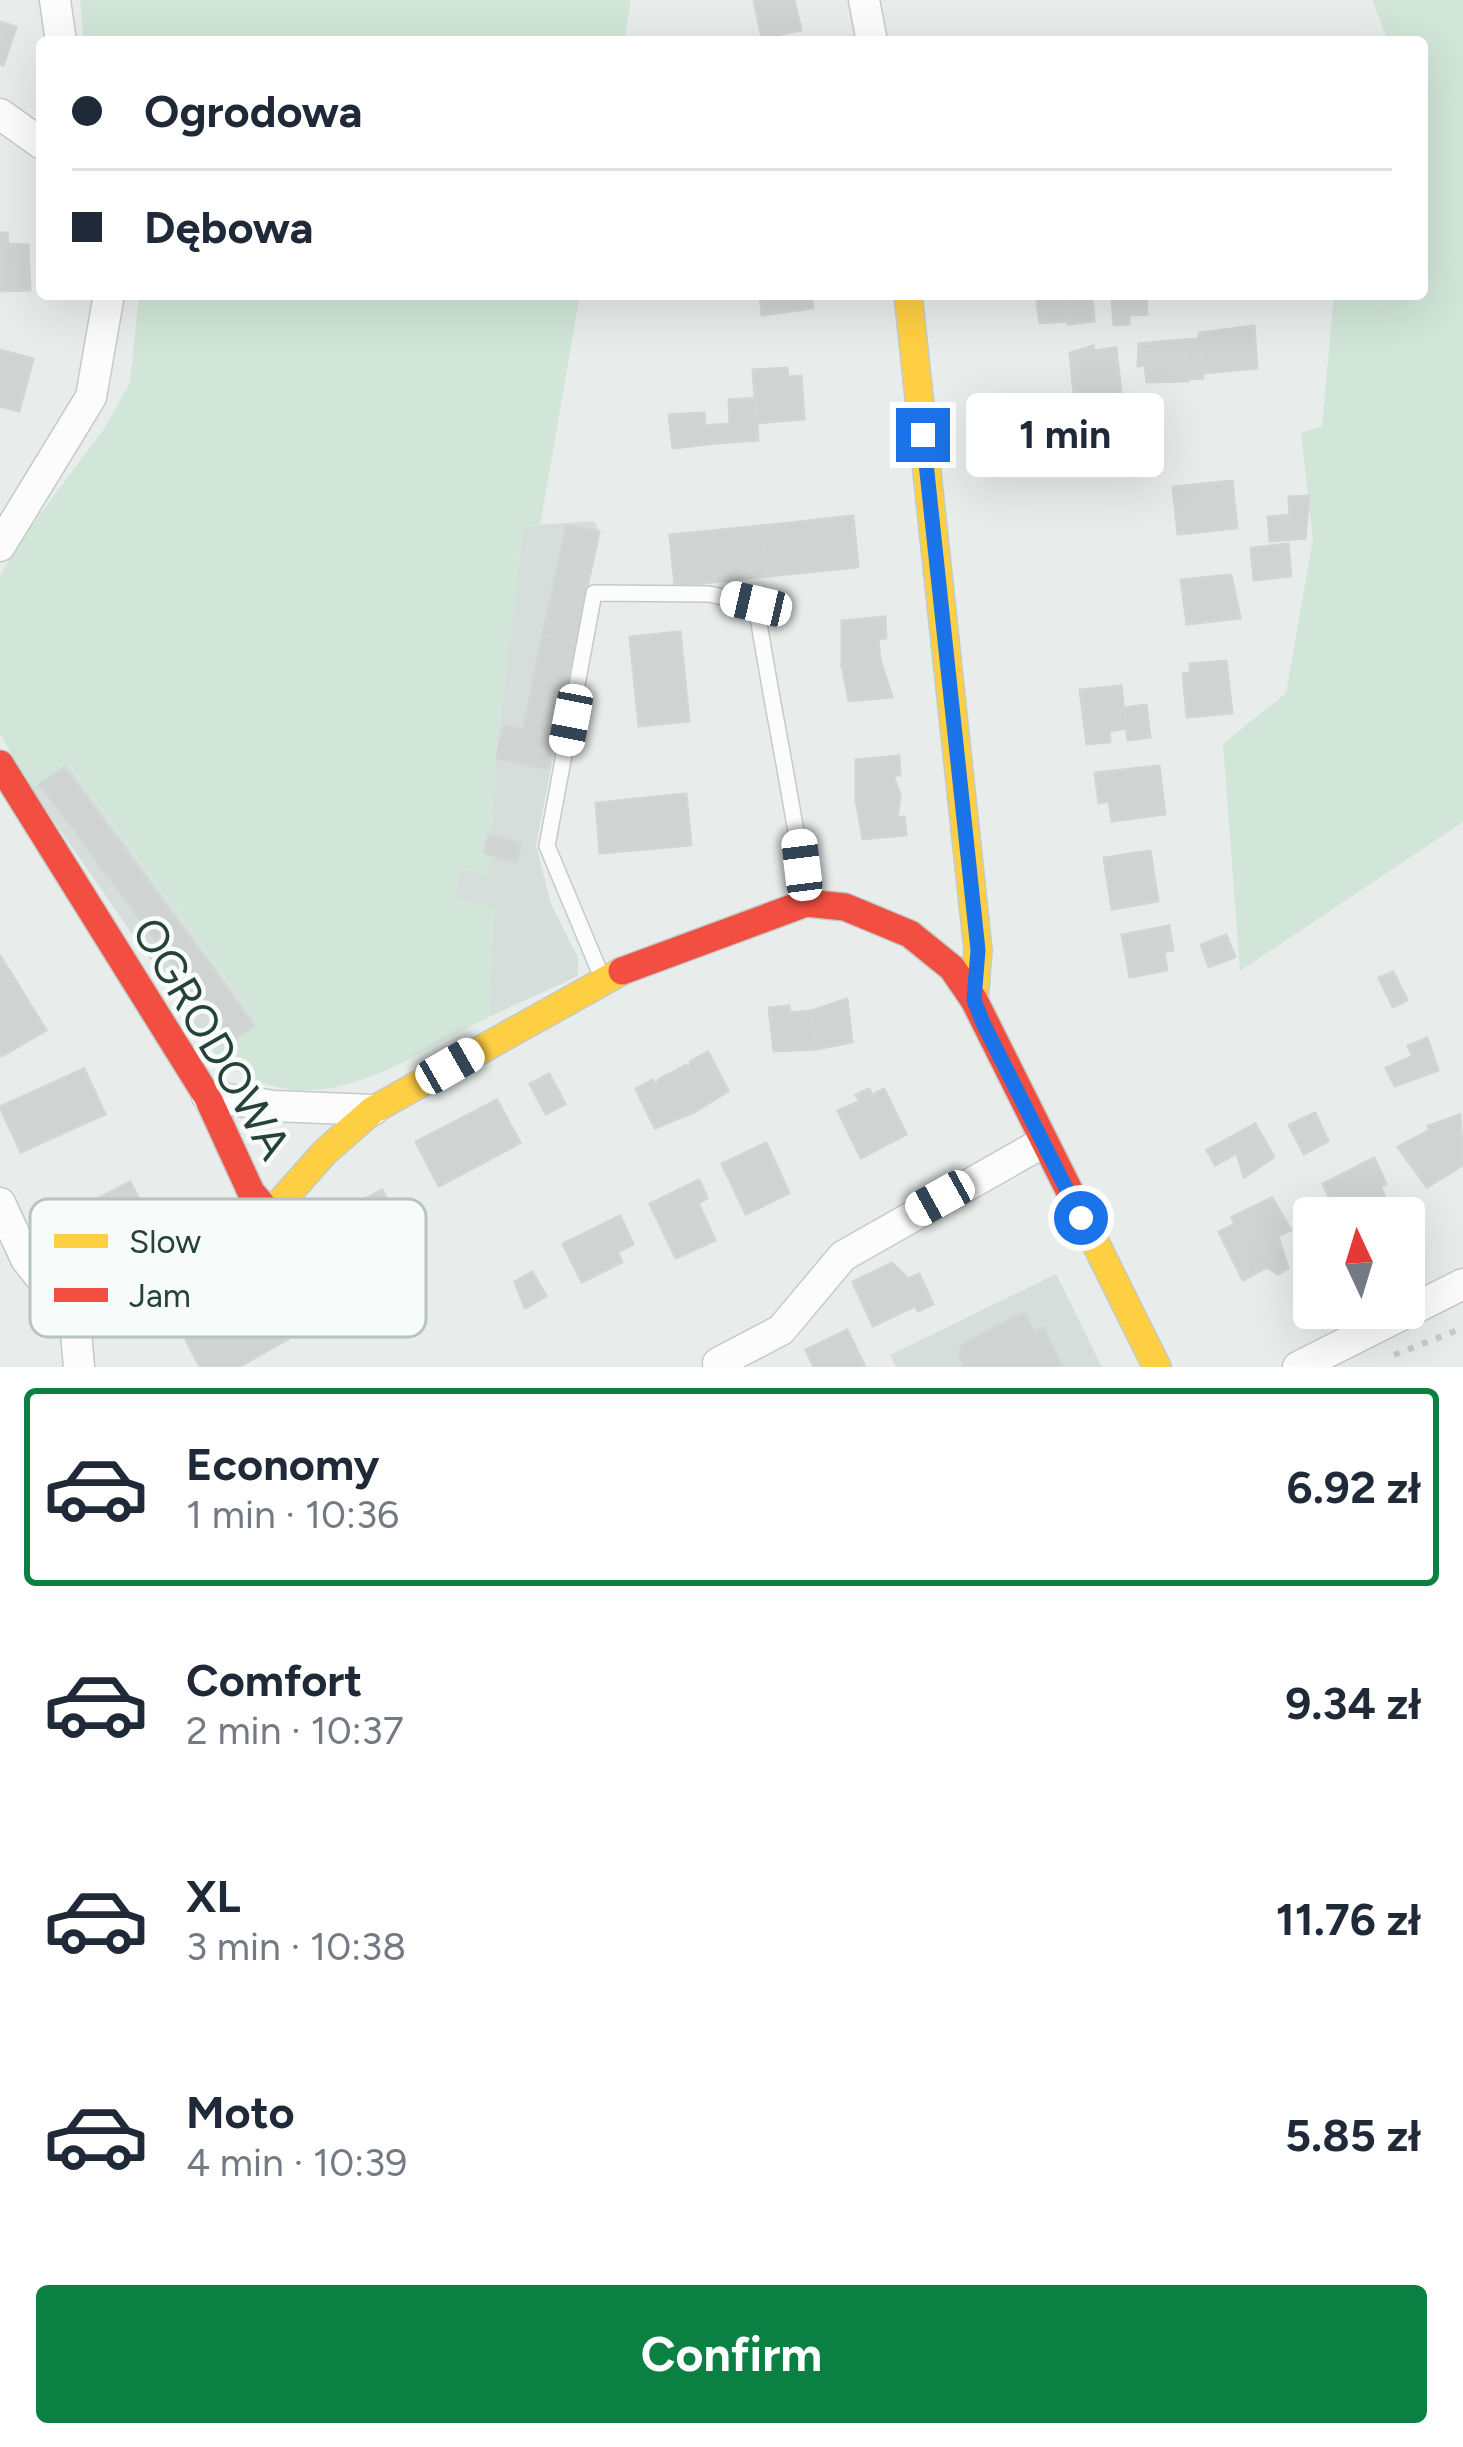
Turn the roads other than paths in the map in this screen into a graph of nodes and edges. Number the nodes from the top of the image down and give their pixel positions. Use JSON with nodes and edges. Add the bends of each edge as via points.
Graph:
{"nodes":[{"id":1,"x":56,"y":0,"type":"edge"},
{"id":2,"x":865,"y":1,"type":"edge"},
{"id":3,"x":60,"y":36,"type":"edge"},
{"id":4,"x":871,"y":36,"type":"edge"},
{"id":5,"x":0,"y":114,"type":"edge"},
{"id":6,"x":36,"y":140,"type":"edge"},
{"id":7,"x":108,"y":300,"type":"edge"},
{"id":8,"x":909,"y":300,"type":"edge"},
{"id":9,"x":0,"y":546,"type":"edge"},
{"id":10,"x":0,"y":764,"type":"edge"},
{"id":11,"x":806,"y":903,"type":"junction"},
{"id":12,"x":602,"y":978,"type":"junction"},
{"id":13,"x":974,"y":1000,"type":"junction"},
{"id":14,"x":207,"y":1096,"type":"junction"},
{"id":15,"x":373,"y":1110,"type":"junction"},
{"id":16,"x":1042,"y":1143,"type":"junction"},
{"id":17,"x":256,"y":1199,"type":"edge"},
{"id":18,"x":284,"y":1199,"type":"edge"},
{"id":19,"x":0,"y":1203,"type":"edge"},
{"id":20,"x":30,"y":1264,"type":"edge"},
{"id":21,"x":1463,"y":1284,"type":"edge"},
{"id":22,"x":77,"y":1337,"type":"edge"},
{"id":23,"x":718,"y":1363,"type":"dead end"},
{"id":24,"x":80,"y":1367,"type":"edge"},
{"id":25,"x":1157,"y":1367,"type":"edge"},
{"id":26,"x":1298,"y":1367,"type":"edge"}],
"edges":[{"from":1,"to":3,"type":"street"},
{"from":2,"to":4,"type":"street"},
{"from":5,"to":6,"type":"street"},
{"from":7,"to":9,"type":"street","via":[[91,397]]},
{"from":8,"to":13,"type":"street","via":[[978,950]]},
{"from":10,"to":14,"type":"street","name":"OGRODOWA"},
{"from":11,"to":12,"type":"street","name":"OGRODOWA"},
{"from":11,"to":12,"type":"lane","via":[[756,604],[709,594],[594,593],[547,846]]},
{"from":11,"to":13,"type":"street","via":[[845,907],[910,934],[952,968]]},
{"from":12,"to":15,"type":"street","name":"OGRODOWA"},
{"from":13,"to":16,"type":"street"},
{"from":14,"to":15,"type":"street"},
{"from":14,"to":17,"type":"street","name":"OGRODOWA"},
{"from":15,"to":18,"type":"street","name":"OGRODOWA"},
{"from":16,"to":23,"type":"street","via":[[843,1256],[781,1330]]},
{"from":16,"to":25,"type":"street"},
{"from":19,"to":20,"type":"street"},
{"from":21,"to":26,"type":"street"},
{"from":22,"to":24,"type":"street"}]}
